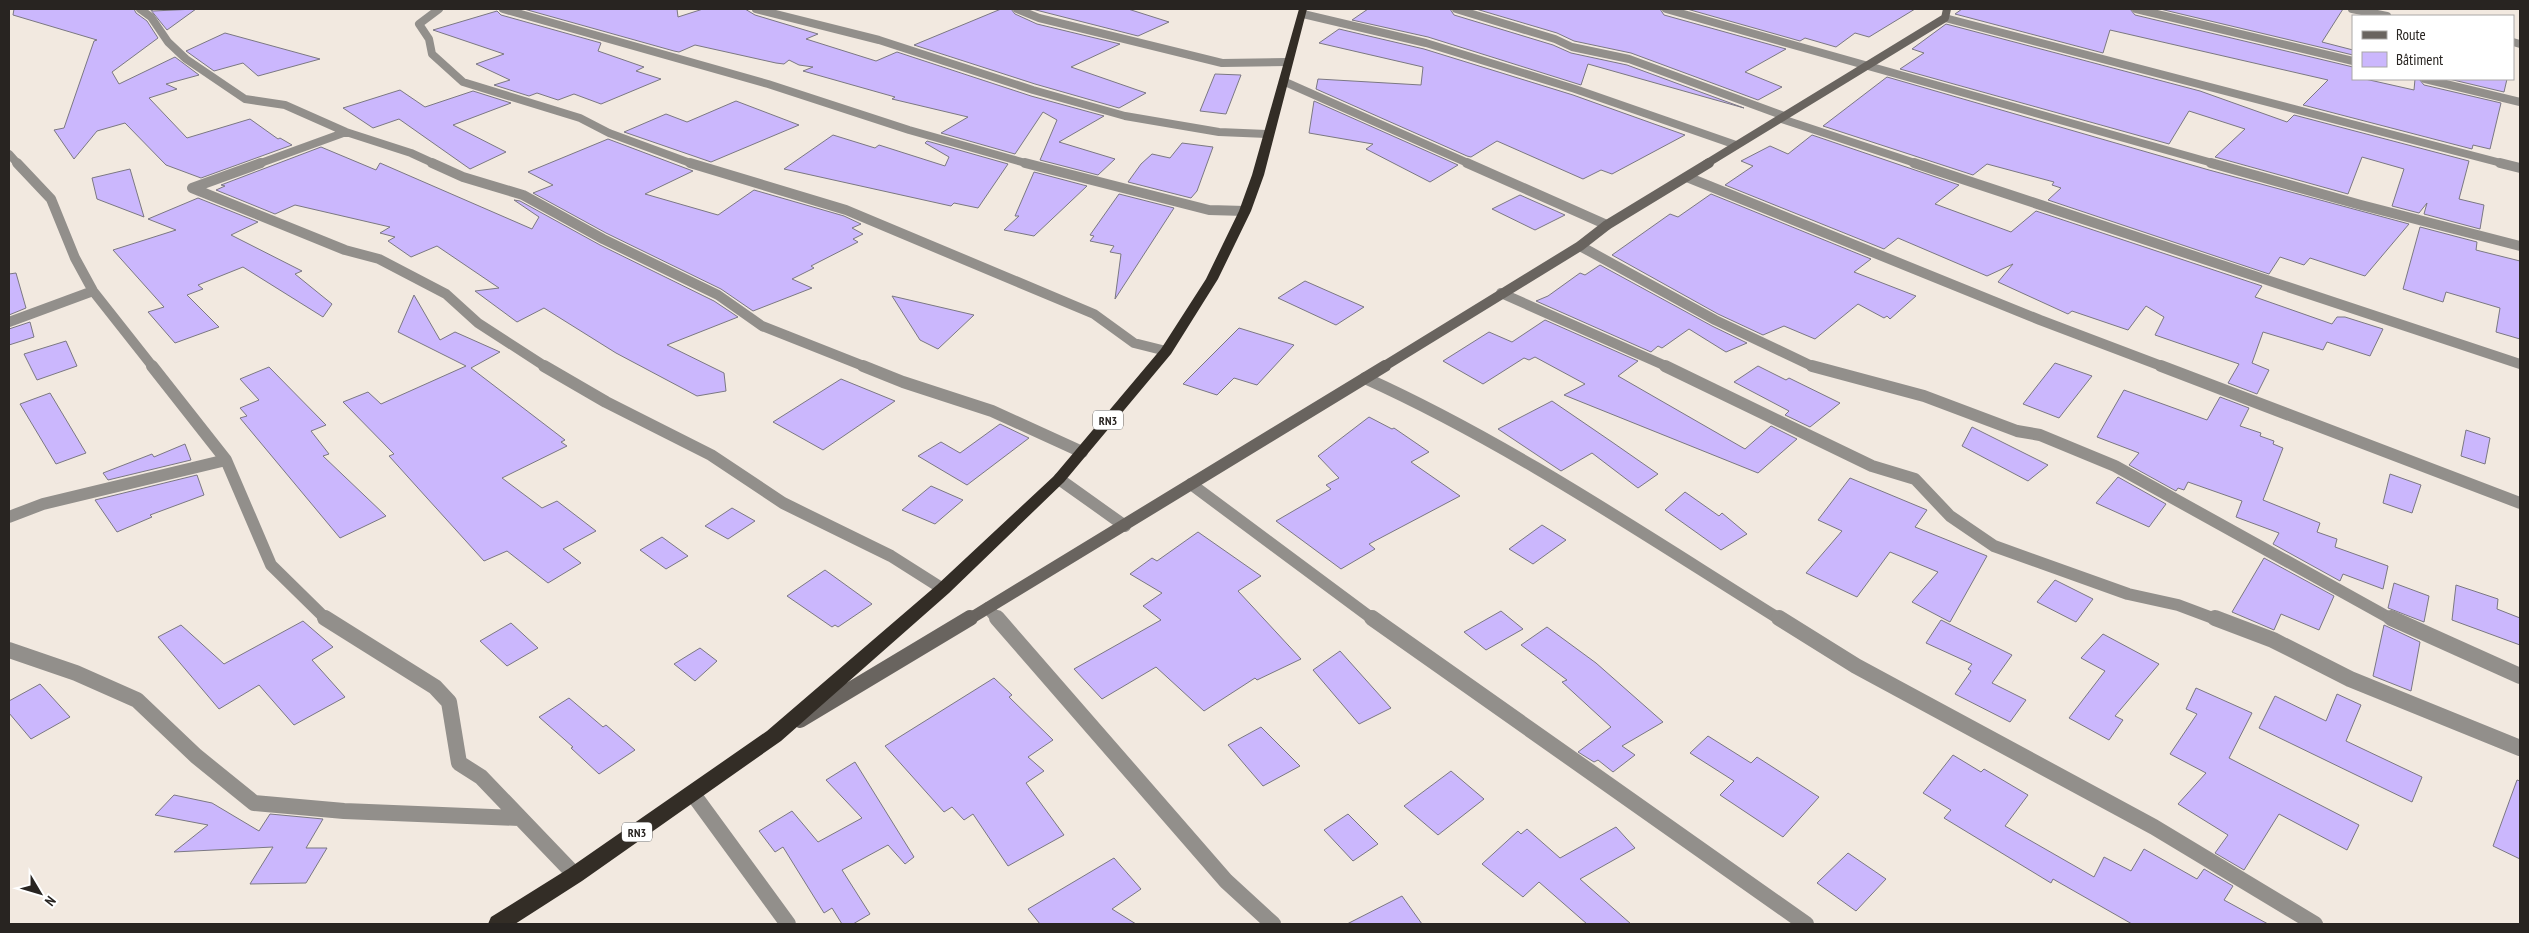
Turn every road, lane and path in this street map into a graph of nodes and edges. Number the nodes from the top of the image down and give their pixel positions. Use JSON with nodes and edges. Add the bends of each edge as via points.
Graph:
{"nodes":[{"id":1,"x":140,"y":9,"type":"edge"},
{"id":2,"x":439,"y":9,"type":"edge"},
{"id":3,"x":502,"y":9,"type":"edge"},
{"id":4,"x":756,"y":9,"type":"edge"},
{"id":5,"x":1017,"y":9,"type":"edge"},
{"id":6,"x":1456,"y":9,"type":"edge"},
{"id":7,"x":1666,"y":9,"type":"edge"},
{"id":8,"x":2136,"y":9,"type":"edge"},
{"id":9,"x":2352,"y":9,"type":"edge"},
{"id":10,"x":1303,"y":11,"type":"edge"},
{"id":11,"x":1946,"y":13,"type":"edge"},
{"id":12,"x":2382,"y":15,"type":"edge"},
{"id":13,"x":2352,"y":61,"type":"edge"},
{"id":14,"x":1287,"y":62,"type":"junction"},
{"id":15,"x":1868,"y":64,"type":"junction"},
{"id":16,"x":2429,"y":80,"type":"edge"},
{"id":17,"x":1283,"y":82,"type":"junction"},
{"id":18,"x":2520,"y":102,"type":"edge"},
{"id":19,"x":1782,"y":117,"type":"junction"},
{"id":20,"x":346,"y":132,"type":"junction"},
{"id":21,"x":1267,"y":134,"type":"junction"},
{"id":22,"x":1736,"y":145,"type":"junction"},
{"id":23,"x":9,"y":154,"type":"edge"},
{"id":24,"x":2520,"y":168,"type":"edge"},
{"id":25,"x":1687,"y":177,"type":"junction"},
{"id":26,"x":1245,"y":211,"type":"junction"},
{"id":27,"x":1607,"y":225,"type":"junction"},
{"id":28,"x":1580,"y":246,"type":"junction"},
{"id":29,"x":2520,"y":246,"type":"edge"},
{"id":30,"x":93,"y":292,"type":"junction"},
{"id":31,"x":1501,"y":293,"type":"junction"},
{"id":32,"x":9,"y":322,"type":"edge"},
{"id":33,"x":1166,"y":351,"type":"junction"},
{"id":34,"x":2520,"y":364,"type":"edge"},
{"id":35,"x":1366,"y":378,"type":"junction"},
{"id":36,"x":1082,"y":452,"type":"junction"},
{"id":37,"x":226,"y":460,"type":"junction"},
{"id":38,"x":1059,"y":479,"type":"junction"},
{"id":39,"x":1191,"y":484,"type":"junction"},
{"id":40,"x":2520,"y":503,"type":"edge"},
{"id":41,"x":9,"y":517,"type":"edge"},
{"id":42,"x":1125,"y":526,"type":"junction"},
{"id":43,"x":943,"y":589,"type":"junction"},
{"id":44,"x":988,"y":608,"type":"junction"},
{"id":45,"x":9,"y":650,"type":"edge"},
{"id":46,"x":2520,"y":676,"type":"edge"},
{"id":47,"x":774,"y":736,"type":"junction"},
{"id":48,"x":2520,"y":748,"type":"edge"},
{"id":49,"x":693,"y":794,"type":"junction"},
{"id":50,"x":519,"y":818,"type":"junction"},
{"id":51,"x":575,"y":875,"type":"junction"},
{"id":52,"x":498,"y":924,"type":"edge"},
{"id":53,"x":788,"y":924,"type":"edge"},
{"id":54,"x":1273,"y":924,"type":"edge"},
{"id":55,"x":1806,"y":924,"type":"edge"},
{"id":56,"x":2315,"y":924,"type":"edge"}],
"edges":[{"from":1,"to":20,"type":"street","via":[[151,17],[168,42],[186,59],[245,99],[285,105]]},
{"from":2,"to":33,"type":"street","via":[[419,24],[429,39],[432,54],[463,82],[580,118],[609,133],[715,172],[846,210],[1094,314],[1134,343]]},
{"from":3,"to":26,"type":"street","via":[[768,84],[909,130],[1085,180],[1209,210]]},
{"from":4,"to":21,"type":"street","via":[[895,45],[1006,82],[1120,114],[1223,134]]},
{"from":5,"to":14,"type":"street","via":[[1039,18],[1222,63]]},
{"from":6,"to":19,"type":"street","via":[[1572,47],[1629,59]]},
{"from":7,"to":15,"type":"street"},
{"from":8,"to":13,"type":"street"},
{"from":9,"to":12,"type":"street"},
{"from":10,"to":14,"type":"highway","number":"RN3"},
{"from":10,"to":22,"type":"street","via":[[1436,46],[1575,89]]},
{"from":11,"to":15,"type":"street"},
{"from":11,"to":24,"type":"street"},
{"from":14,"to":17,"type":"highway","number":"RN3"},
{"from":15,"to":19,"type":"street"},
{"from":15,"to":29,"type":"street","via":[[2361,205]]},
{"from":16,"to":18,"type":"street"},
{"from":17,"to":21,"type":"highway","number":"RN3"},
{"from":17,"to":27,"type":"street"},
{"from":19,"to":22,"type":"street"},
{"from":19,"to":34,"type":"street"},
{"from":20,"to":36,"type":"street","via":[[523,195],[603,239],[718,295],[762,326],[992,412]]},
{"from":20,"to":43,"type":"street","via":[[192,188],[345,250],[379,259],[446,294],[478,323],[525,355],[606,402],[711,455],[783,503],[891,556]]},
{"from":21,"to":26,"type":"highway","number":"RN3","via":[[1258,175]]},
{"from":22,"to":25,"type":"street"},
{"from":23,"to":30,"type":"street","via":[[50,199]]},
{"from":25,"to":27,"type":"street"},
{"from":25,"to":40,"type":"street","via":[[2040,320]]},
{"from":26,"to":33,"type":"highway","number":"RN3","via":[[1212,279]]},
{"from":27,"to":28,"type":"street"},
{"from":28,"to":31,"type":"street"},
{"from":28,"to":46,"type":"street","via":[[1715,320],[1820,370],[1924,396],[2017,431],[2040,435],[2115,466],[2376,612]]},
{"from":30,"to":32,"type":"street"},
{"from":30,"to":37,"type":"street"},
{"from":31,"to":35,"type":"street"},
{"from":31,"to":48,"type":"street","via":[[1654,360],[1872,466],[1915,479],[1950,516],[1994,546],[2128,594],[2178,605],[2273,640],[2350,679]]},
{"from":33,"to":36,"type":"highway","number":"RN3"},
{"from":35,"to":39,"type":"street"},
{"from":35,"to":56,"type":"street","via":[[1407,397],[1547,476],[1856,666],[2154,827]]},
{"from":36,"to":38,"type":"highway","number":"RN3"},
{"from":37,"to":41,"type":"street","via":[[43,504]]},
{"from":37,"to":50,"type":"street","via":[[271,565],[331,624],[435,687],[449,702],[459,763],[481,777]]},
{"from":38,"to":42,"type":"street"},
{"from":38,"to":43,"type":"highway","number":"RN3"},
{"from":39,"to":42,"type":"street"},
{"from":39,"to":55,"type":"street","via":[[1350,603]]},
{"from":42,"to":44,"type":"street"},
{"from":43,"to":47,"type":"highway","number":"RN3"},
{"from":44,"to":47,"type":"street"},
{"from":44,"to":54,"type":"street","via":[[1226,881]]},
{"from":45,"to":50,"type":"street","via":[[76,673],[137,700],[196,756],[254,803],[344,811]]},
{"from":47,"to":49,"type":"highway","number":"RN3"},
{"from":49,"to":51,"type":"highway","number":"RN3"},
{"from":49,"to":53,"type":"street"},
{"from":50,"to":51,"type":"street"},
{"from":51,"to":52,"type":"highway","number":"RN3"}]}
